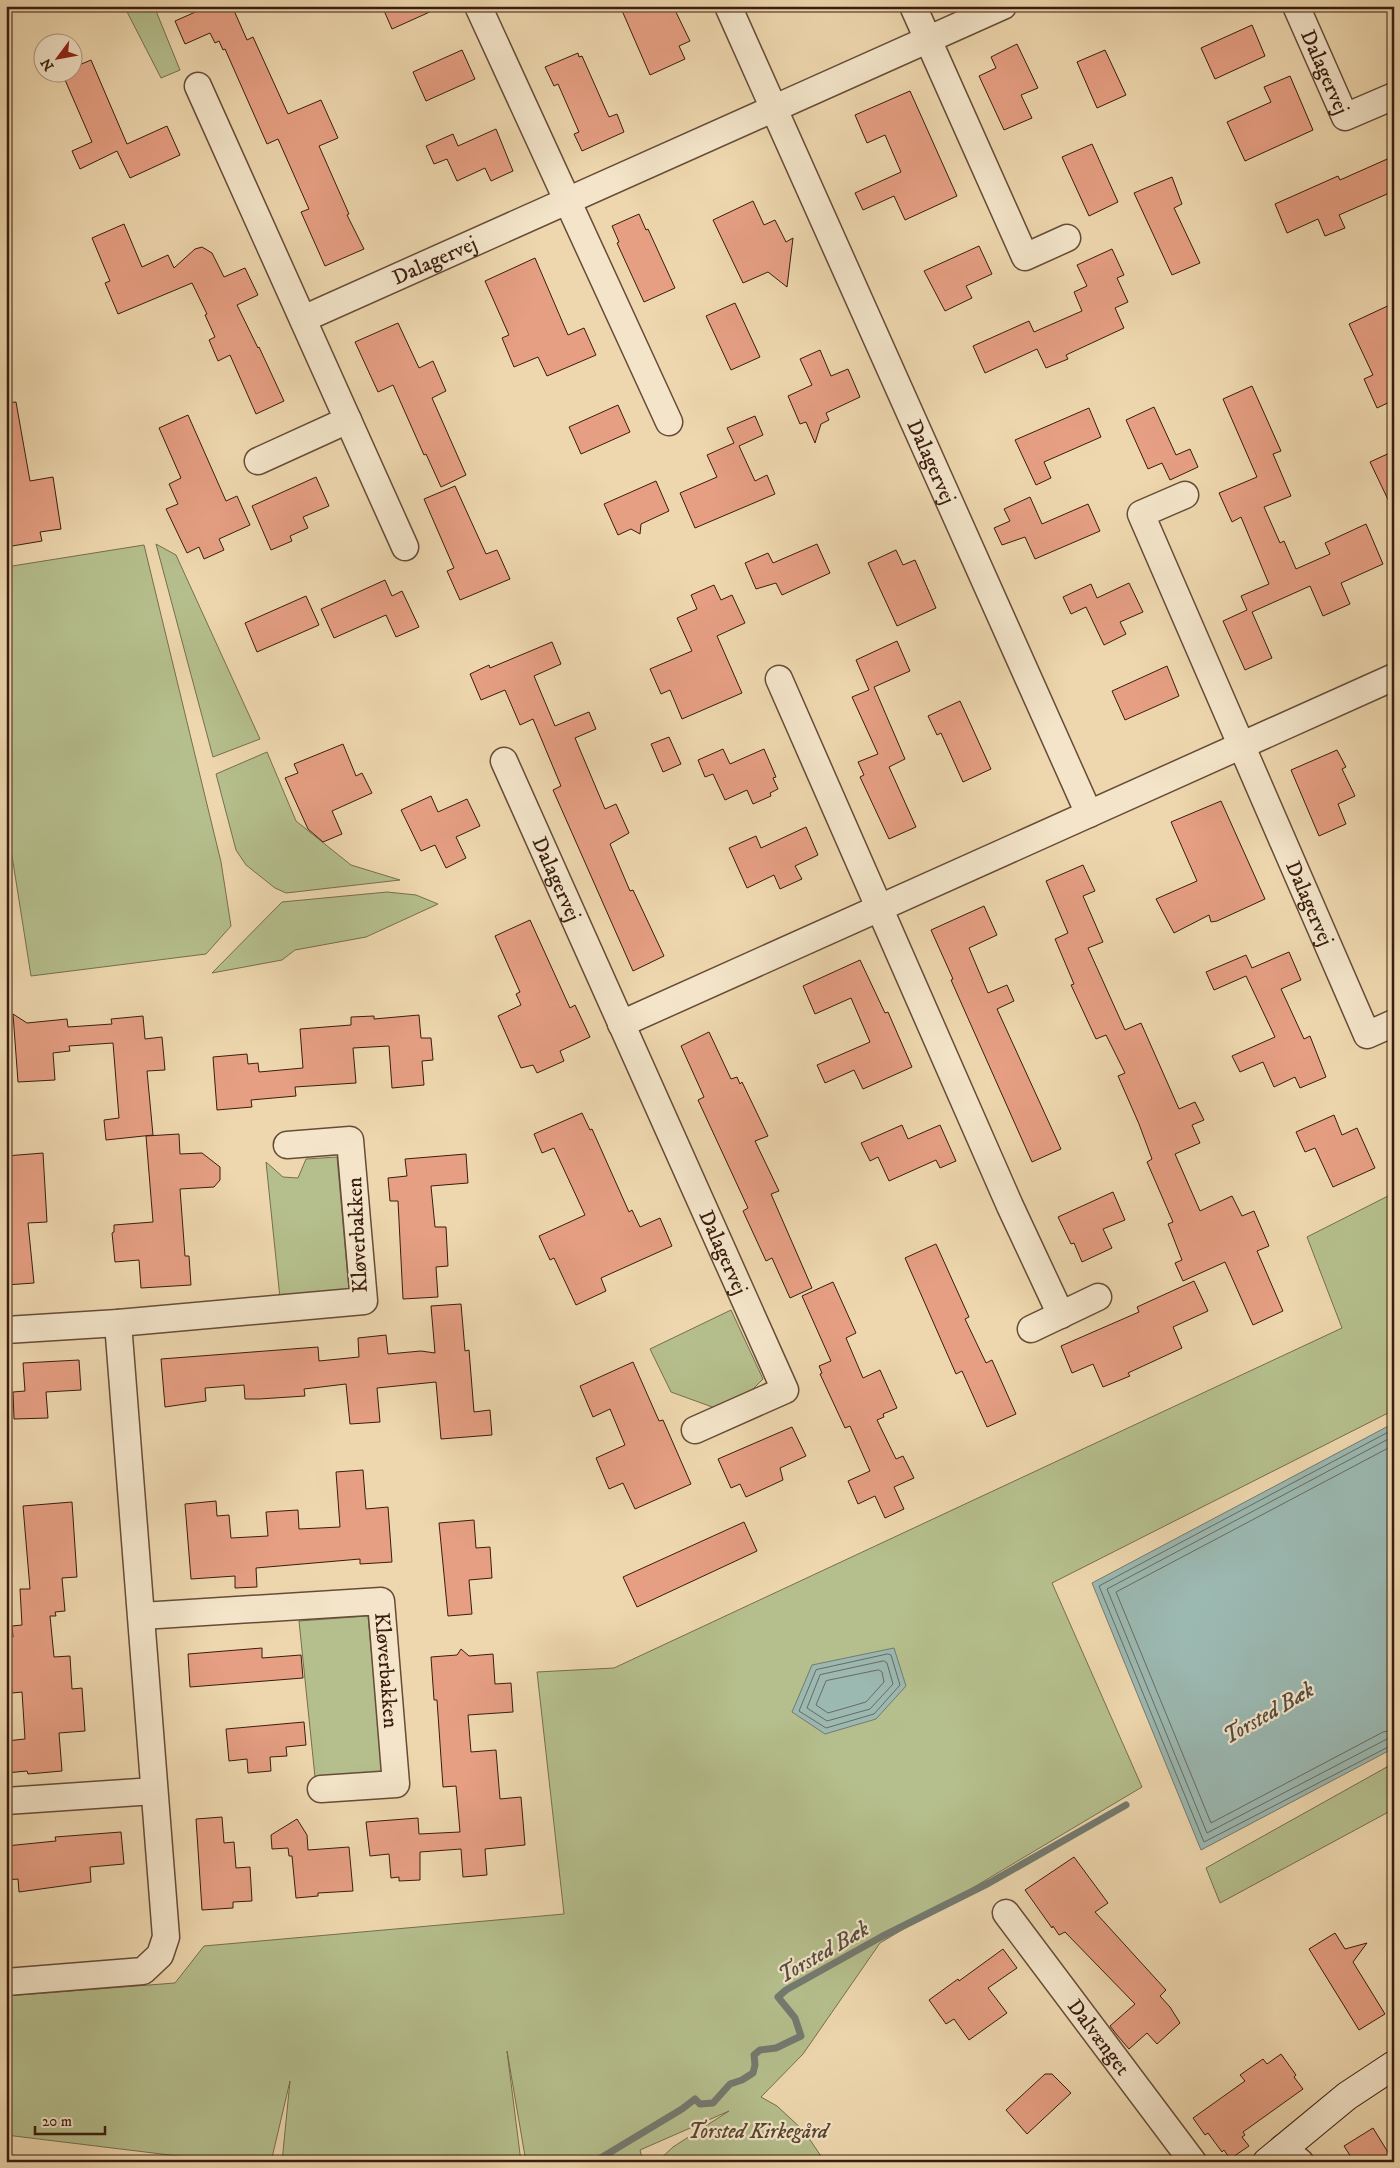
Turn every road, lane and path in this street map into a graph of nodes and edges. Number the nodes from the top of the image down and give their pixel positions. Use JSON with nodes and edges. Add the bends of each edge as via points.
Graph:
{"nodes":[{"id":1,"x":478,"y":6,"type":"edge"},
{"id":2,"x":728,"y":6,"type":"edge"},
{"id":3,"x":913,"y":6,"type":"edge"},
{"id":4,"x":1003,"y":6,"type":"edge"},
{"id":5,"x":1296,"y":6,"type":"edge"},
{"id":6,"x":928,"y":40,"type":"junction"},
{"id":7,"x":198,"y":86,"type":"dead end"},
{"id":8,"x":1394,"y":96,"type":"edge"},
{"id":9,"x":773,"y":109,"type":"junction"},
{"id":10,"x":566,"y":201,"type":"junction"},
{"id":11,"x":1067,"y":238,"type":"dead end"},
{"id":12,"x":302,"y":319,"type":"junction"},
{"id":13,"x":348,"y":420,"type":"junction"},
{"id":14,"x":669,"y":422,"type":"dead end"},
{"id":15,"x":258,"y":461,"type":"dead end"},
{"id":16,"x":1185,"y":495,"type":"dead end"},
{"id":17,"x":405,"y":547,"type":"dead end"},
{"id":18,"x":1394,"y":677,"type":"edge"},
{"id":19,"x":779,"y":679,"type":"dead end"},
{"id":20,"x":1241,"y":746,"type":"junction"},
{"id":21,"x":504,"y":761,"type":"dead end"},
{"id":22,"x":1090,"y":814,"type":"junction"},
{"id":23,"x":880,"y":908,"type":"junction"},
{"id":24,"x":1394,"y":1023,"type":"edge"},
{"id":25,"x":621,"y":1024,"type":"junction"},
{"id":26,"x":287,"y":1145,"type":"dead end"},
{"id":27,"x":1098,"y":1297,"type":"dead end"},
{"id":28,"x":1061,"y":1315,"type":"junction"},
{"id":29,"x":118,"y":1323,"type":"junction"},
{"id":30,"x":1031,"y":1329,"type":"dead end"},
{"id":31,"x":6,"y":1330,"type":"edge"},
{"id":32,"x":695,"y":1430,"type":"dead end"},
{"id":33,"x":142,"y":1616,"type":"junction"},
{"id":34,"x":321,"y":1789,"type":"dead end"},
{"id":35,"x":154,"y":1791,"type":"junction"},
{"id":36,"x":6,"y":1801,"type":"edge"},
{"id":37,"x":1006,"y":1913,"type":"dead end"},
{"id":38,"x":6,"y":1982,"type":"edge"},
{"id":39,"x":1394,"y":2065,"type":"edge"},
{"id":40,"x":1283,"y":2157,"type":"edge"},
{"id":41,"x":1193,"y":2162,"type":"edge"}],
"edges":[{"from":1,"to":10,"type":"street"},
{"from":2,"to":9,"type":"street","name":"Dalagervej"},
{"from":3,"to":6,"type":"street"},
{"from":4,"to":6,"type":"street","name":"Dalagervej"},
{"from":5,"to":8,"type":"street","name":"Dalagervej","via":[[1345,117]]},
{"from":6,"to":9,"type":"street","name":"Dalagervej"},
{"from":6,"to":11,"type":"street","via":[[1025,257]]},
{"from":7,"to":12,"type":"street"},
{"from":9,"to":10,"type":"street","name":"Dalagervej"},
{"from":9,"to":22,"type":"street","name":"Dalagervej"},
{"from":10,"to":12,"type":"street","name":"Dalagervej"},
{"from":10,"to":14,"type":"street"},
{"from":12,"to":13,"type":"street"},
{"from":13,"to":15,"type":"street"},
{"from":13,"to":17,"type":"street"},
{"from":16,"to":20,"type":"street","name":"Dalagervej","via":[[1141,514]]},
{"from":18,"to":20,"type":"street"},
{"from":19,"to":23,"type":"street"},
{"from":20,"to":22,"type":"street"},
{"from":20,"to":24,"type":"street","name":"Dalagervej","via":[[1367,1034]]},
{"from":21,"to":25,"type":"street","name":"Dalagervej"},
{"from":22,"to":23,"type":"street"},
{"from":23,"to":25,"type":"street"},
{"from":23,"to":28,"type":"street"},
{"from":25,"to":32,"type":"street","name":"Dalagervej","via":[[785,1390]]},
{"from":26,"to":29,"type":"street","name":"Kløverbakken","via":[[350,1140],[364,1302]]},
{"from":27,"to":28,"type":"street"},
{"from":28,"to":30,"type":"street"},
{"from":29,"to":31,"type":"street","name":"Kløverbakken"},
{"from":29,"to":33,"type":"street"},
{"from":33,"to":34,"type":"street","name":"Kløverbakken","via":[[381,1602],[396,1784]]},
{"from":33,"to":35,"type":"street"},
{"from":35,"to":36,"type":"street"},
{"from":35,"to":38,"type":"street","via":[[166,1937],[160,1955],[142,1971],[131,1973]]},
{"from":37,"to":41,"type":"street","name":"Dalvænget"},
{"from":39,"to":40,"type":"street","via":[[1347,2096]]}]}
